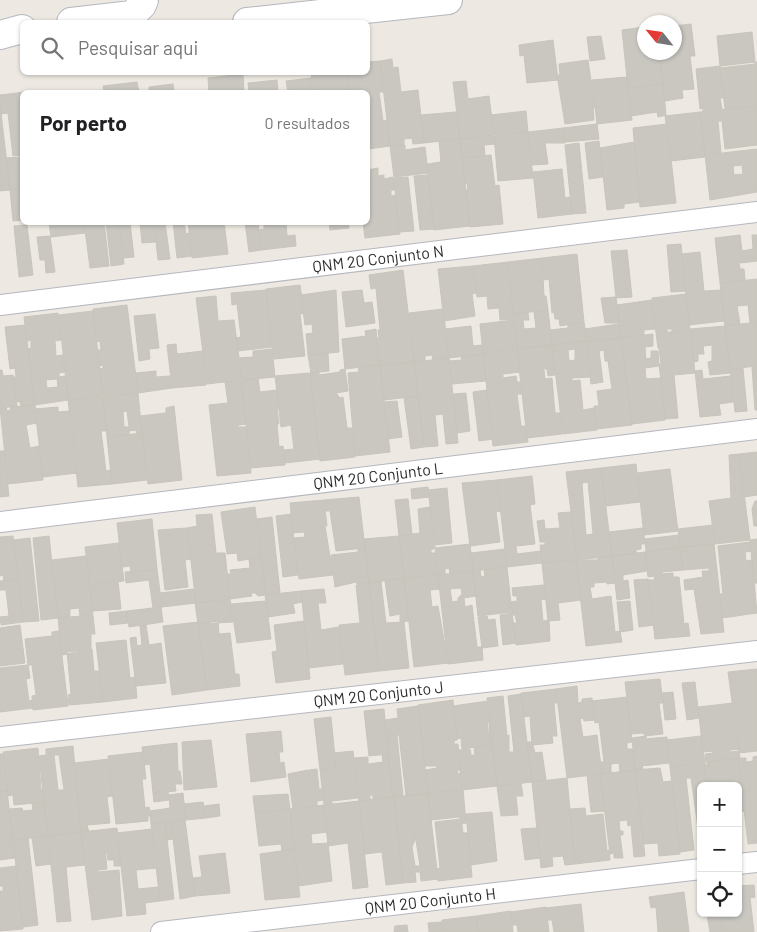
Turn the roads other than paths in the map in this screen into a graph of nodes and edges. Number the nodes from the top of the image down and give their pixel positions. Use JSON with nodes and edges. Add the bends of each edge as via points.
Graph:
{"nodes":[{"id":1,"x":144,"y":0,"type":"edge"},
{"id":2,"x":448,"y":0,"type":"edge"},
{"id":3,"x":88,"y":20,"type":"edge"},
{"id":4,"x":265,"y":20,"type":"edge"},
{"id":5,"x":20,"y":30,"type":"edge"},
{"id":6,"x":0,"y":35,"type":"edge"},
{"id":7,"x":20,"y":48,"type":"edge"},
{"id":8,"x":0,"y":50,"type":"edge"},
{"id":9,"x":757,"y":212,"type":"edge"},
{"id":10,"x":0,"y":305,"type":"edge"},
{"id":11,"x":757,"y":429,"type":"edge"},
{"id":12,"x":0,"y":522,"type":"edge"},
{"id":13,"x":757,"y":651,"type":"edge"},
{"id":14,"x":0,"y":737,"type":"edge"},
{"id":15,"x":757,"y":862,"type":"edge"},
{"id":16,"x":742,"y":864,"type":"edge"},
{"id":17,"x":697,"y":869,"type":"edge"},
{"id":18,"x":161,"y":932,"type":"edge"}],
"edges":[{"from":1,"to":3,"type":"main road","via":[[132,15]]},
{"from":2,"to":4,"type":"main road"},
{"from":5,"to":6,"type":"main road"},
{"from":7,"to":8,"type":"main road"},
{"from":9,"to":10,"type":"street","name":"QNM 20 Conjunto N"},
{"from":11,"to":12,"type":"street","name":"QNM 20 Conjunto L"},
{"from":13,"to":14,"type":"street","name":"QNM 20 Conjunto J"},
{"from":15,"to":16,"type":"street"},
{"from":17,"to":18,"type":"street","name":"QNM 20 Conjunto H"}]}
